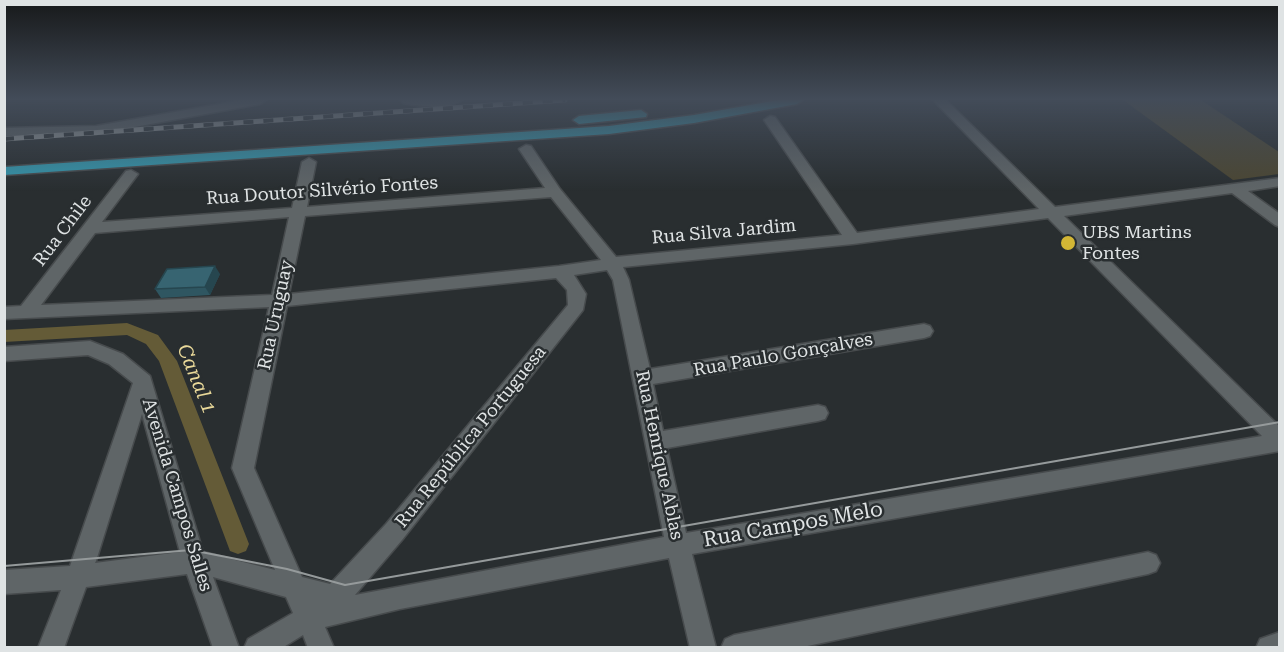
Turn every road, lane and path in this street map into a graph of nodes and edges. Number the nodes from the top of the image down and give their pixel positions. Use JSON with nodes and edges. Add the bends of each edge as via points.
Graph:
{"nodes":[{"id":1,"x":85,"y":130,"type":"edge"},
{"id":2,"x":423,"y":130,"type":"edge"},
{"id":3,"x":603,"y":130,"type":"edge"},
{"id":4,"x":777,"y":130,"type":"edge"},
{"id":5,"x":969,"y":130,"type":"edge"},
{"id":6,"x":4,"y":132,"type":"edge"},
{"id":7,"x":526,"y":149,"type":"dead end"},
{"id":8,"x":4,"y":160,"type":"edge"},
{"id":9,"x":309,"y":162,"type":"dead end"},
{"id":10,"x":4,"y":171,"type":"edge"},
{"id":11,"x":131,"y":174,"type":"dead end"},
{"id":12,"x":1280,"y":182,"type":"edge"},
{"id":13,"x":1234,"y":188,"type":"junction"},
{"id":14,"x":555,"y":192,"type":"junction"},
{"id":15,"x":298,"y":212,"type":"junction"},
{"id":16,"x":1051,"y":213,"type":"junction"},
{"id":17,"x":1280,"y":222,"type":"edge"},
{"id":18,"x":91,"y":228,"type":"junction"},
{"id":19,"x":853,"y":239,"type":"junction"},
{"id":20,"x":612,"y":263,"type":"junction"},
{"id":21,"x":559,"y":272,"type":"junction"},
{"id":22,"x":279,"y":301,"type":"junction"},
{"id":23,"x":27,"y":311,"type":"junction"},
{"id":24,"x":4,"y":313,"type":"edge"},
{"id":25,"x":924,"y":331,"type":"dead end"},
{"id":26,"x":4,"y":354,"type":"edge"},
{"id":27,"x":643,"y":378,"type":"junction"},
{"id":28,"x":142,"y":381,"type":"junction"},
{"id":29,"x":818,"y":413,"type":"dead end"},
{"id":30,"x":656,"y":441,"type":"junction"},
{"id":31,"x":1280,"y":442,"type":"edge"},
{"id":32,"x":678,"y":545,"type":"junction"},
{"id":33,"x":196,"y":561,"type":"junction"},
{"id":34,"x":1148,"y":563,"type":"dead end"},
{"id":35,"x":77,"y":577,"type":"junction"},
{"id":36,"x":4,"y":582,"type":"edge"},
{"id":37,"x":295,"y":588,"type":"junction"},
{"id":38,"x":335,"y":597,"type":"junction"},
{"id":39,"x":361,"y":605,"type":"junction"},
{"id":40,"x":308,"y":618,"type":"junction"},
{"id":41,"x":1280,"y":645,"type":"edge"},
{"id":42,"x":51,"y":648,"type":"edge"},
{"id":43,"x":226,"y":648,"type":"edge"},
{"id":44,"x":257,"y":648,"type":"edge"},
{"id":45,"x":321,"y":648,"type":"edge"},
{"id":46,"x":703,"y":648,"type":"edge"},
{"id":47,"x":734,"y":648,"type":"edge"},
{"id":48,"x":1269,"y":648,"type":"edge"}],
"edges":[{"from":1,"to":6,"type":"street"},
{"from":2,"to":8,"type":"main road"},
{"from":3,"to":10,"type":"main road"},
{"from":4,"to":19,"type":"street"},
{"from":5,"to":16,"type":"street"},
{"from":7,"to":14,"type":"street","name":"Rua Henrique Ablas"},
{"from":9,"to":15,"type":"street","name":"Rua Uruguay"},
{"from":11,"to":18,"type":"street","name":"Rua Chile"},
{"from":12,"to":13,"type":"street","name":"Rua Silva Jardim"},
{"from":13,"to":16,"type":"street","name":"Rua Silva Jardim"},
{"from":13,"to":17,"type":"street"},
{"from":14,"to":15,"type":"street","name":"Rua Doutor Silvério Fontes"},
{"from":14,"to":20,"type":"street","name":"Rua Henrique Ablas"},
{"from":15,"to":18,"type":"street","name":"Rua Doutor Silvério Fontes"},
{"from":15,"to":22,"type":"street","name":"Rua Uruguay"},
{"from":16,"to":19,"type":"street","name":"Rua Silva Jardim"},
{"from":16,"to":31,"type":"street"},
{"from":18,"to":23,"type":"street","name":"Rua Chile"},
{"from":19,"to":20,"type":"street","name":"Rua Silva Jardim"},
{"from":20,"to":21,"type":"street","name":"Rua Silva Jardim"},
{"from":20,"to":27,"type":"street","name":"Rua Henrique Ablas","via":[[621,280]]},
{"from":21,"to":22,"type":"street","name":"Rua Silva Jardim"},
{"from":21,"to":38,"type":"street","name":"Rua República Portuguesa","via":[[574,283],[577,306],[394,532]]},
{"from":22,"to":23,"type":"street","name":"Rua Silva Jardim"},
{"from":22,"to":37,"type":"street","name":"Rua Uruguay","via":[[243,468]]},
{"from":23,"to":24,"type":"street","name":"Rua Silva Jardim"},
{"from":25,"to":27,"type":"street","name":"Rua Paulo Gonçalves"},
{"from":26,"to":28,"type":"street","name":"Avenida Campos Salles","via":[[90,348],[116,359]]},
{"from":27,"to":30,"type":"street","name":"Rua Henrique Ablas"},
{"from":28,"to":33,"type":"street","name":"Avenida Campos Salles"},
{"from":28,"to":35,"type":"street"},
{"from":29,"to":30,"type":"street"},
{"from":30,"to":32,"type":"street","name":"Rua Henrique Ablas"},
{"from":31,"to":32,"type":"street","name":"Rua Campos Melo"},
{"from":32,"to":39,"type":"street","name":"Rua Campos Melo"},
{"from":32,"to":46,"type":"street","name":"Rua Henrique Ablas"},
{"from":33,"to":35,"type":"street"},
{"from":33,"to":37,"type":"street"},
{"from":33,"to":43,"type":"street","name":"Avenida Campos Salles"},
{"from":34,"to":47,"type":"street"},
{"from":35,"to":36,"type":"street"},
{"from":35,"to":42,"type":"street"},
{"from":37,"to":38,"type":"street"},
{"from":37,"to":40,"type":"street"},
{"from":38,"to":39,"type":"street"},
{"from":39,"to":40,"type":"street","name":"Rua Campos Melo"},
{"from":40,"to":44,"type":"street","name":"Rua Campos Melo"},
{"from":40,"to":45,"type":"street"},
{"from":41,"to":48,"type":"street"}]}
